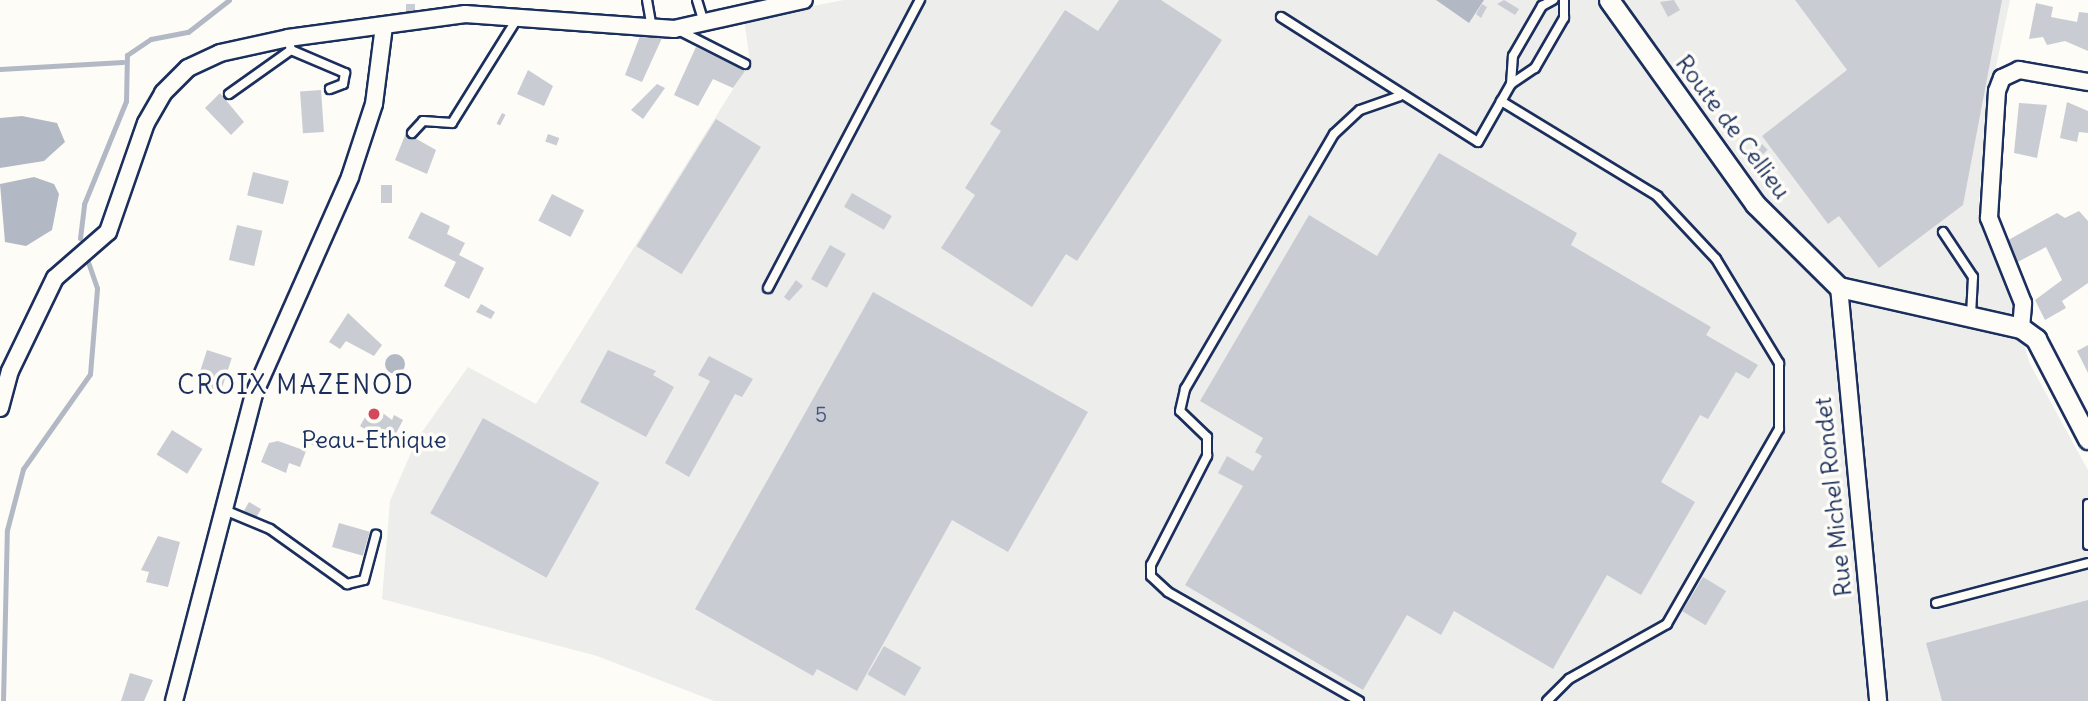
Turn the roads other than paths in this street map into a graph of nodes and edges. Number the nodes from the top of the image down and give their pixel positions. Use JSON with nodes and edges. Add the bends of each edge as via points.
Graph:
{"nodes":[{"id":1,"x":647,"y":0,"type":"edge"},
{"id":2,"x":697,"y":0,"type":"edge"},
{"id":3,"x":804,"y":0,"type":"edge"},
{"id":4,"x":920,"y":0,"type":"edge"},
{"id":5,"x":1553,"y":0,"type":"edge"},
{"id":6,"x":1564,"y":0,"type":"edge"},
{"id":7,"x":1609,"y":0,"type":"edge"},
{"id":8,"x":462,"y":7,"type":"edge"},
{"id":9,"x":1281,"y":17,"type":"dead end"},
{"id":10,"x":517,"y":19,"type":"junction"},
{"id":11,"x":704,"y":23,"type":"junction"},
{"id":12,"x":384,"y":26,"type":"junction"},
{"id":13,"x":652,"y":28,"type":"junction"},
{"id":14,"x":674,"y":29,"type":"junction"},
{"id":15,"x":290,"y":44,"type":"junction"},
{"id":16,"x":745,"y":64,"type":"dead end"},
{"id":17,"x":2088,"y":82,"type":"edge"},
{"id":18,"x":1511,"y":84,"type":"junction"},
{"id":19,"x":330,"y":89,"type":"dead end"},
{"id":20,"x":229,"y":94,"type":"dead end"},
{"id":21,"x":1400,"y":96,"type":"junction"},
{"id":22,"x":1501,"y":101,"type":"junction"},
{"id":23,"x":412,"y":133,"type":"dead end"},
{"id":24,"x":1943,"y":233,"type":"dead end"},
{"id":25,"x":1839,"y":287,"type":"junction"},
{"id":26,"x":768,"y":288,"type":"dead end"},
{"id":27,"x":1971,"y":313,"type":"junction"},
{"id":28,"x":2021,"y":328,"type":"junction"},
{"id":29,"x":0,"y":408,"type":"edge"},
{"id":30,"x":2088,"y":439,"type":"edge"},
{"id":31,"x":2088,"y":503,"type":"edge"},
{"id":32,"x":222,"y":509,"type":"junction"},
{"id":33,"x":376,"y":536,"type":"dead end"},
{"id":34,"x":2088,"y":545,"type":"edge"},
{"id":35,"x":2088,"y":563,"type":"edge"},
{"id":36,"x":1936,"y":603,"type":"dead end"},
{"id":37,"x":174,"y":701,"type":"edge"},
{"id":38,"x":1359,"y":701,"type":"edge"},
{"id":39,"x":1547,"y":701,"type":"edge"},
{"id":40,"x":1878,"y":701,"type":"edge"}],
"edges":[{"from":1,"to":13,"type":"lane"},
{"from":2,"to":11,"type":"lane"},
{"from":3,"to":11,"type":"street"},
{"from":4,"to":26,"type":"lane"},
{"from":5,"to":18,"type":"lane","via":[[1542,6],[1513,55]]},
{"from":6,"to":18,"type":"lane","via":[[1564,18],[1535,68]]},
{"from":7,"to":25,"type":"street","name":"Route de Cellieu","via":[[1755,204]]},
{"from":8,"to":10,"type":"street"},
{"from":8,"to":12,"type":"street"},
{"from":9,"to":21,"type":"lane","via":[[1373,70]]},
{"from":10,"to":13,"type":"street"},
{"from":10,"to":23,"type":"lane","via":[[452,123],[423,121]]},
{"from":11,"to":14,"type":"street"},
{"from":12,"to":15,"type":"street"},
{"from":12,"to":32,"type":"street","via":[[385,55],[363,142],[270,349]]},
{"from":13,"to":14,"type":"street"},
{"from":14,"to":16,"type":"lane"},
{"from":15,"to":19,"type":"lane","via":[[345,73],[343,84]]},
{"from":15,"to":20,"type":"lane"},
{"from":15,"to":29,"type":"street","via":[[220,54],[188,68],[163,93],[115,216],[95,244],[75,256],[55,278],[30,324]]},
{"from":17,"to":28,"type":"street","via":[[2020,70],[2002,78],[1990,126],[1989,218],[2023,303]]},
{"from":18,"to":22,"type":"lane"},
{"from":21,"to":22,"type":"lane","via":[[1479,142]]},
{"from":21,"to":38,"type":"lane","via":[[1360,110],[1334,134],[1185,389],[1180,411],[1207,437],[1207,456],[1151,565],[1151,576],[1168,592]]},
{"from":22,"to":39,"type":"lane","via":[[1657,196],[1716,259],[1779,363],[1779,429],[1667,624],[1569,679]]},
{"from":24,"to":27,"type":"lane","via":[[1973,277]]},
{"from":25,"to":27,"type":"street"},
{"from":25,"to":40,"type":"street","name":"Rue Michel Rondet"},
{"from":27,"to":28,"type":"street"},
{"from":28,"to":30,"type":"street","via":[[2036,339]]},
{"from":31,"to":34,"type":"lane"},
{"from":32,"to":33,"type":"lane","via":[[270,529],[347,584],[364,580],[371,569]]},
{"from":32,"to":37,"type":"street"},
{"from":35,"to":36,"type":"lane"}]}
